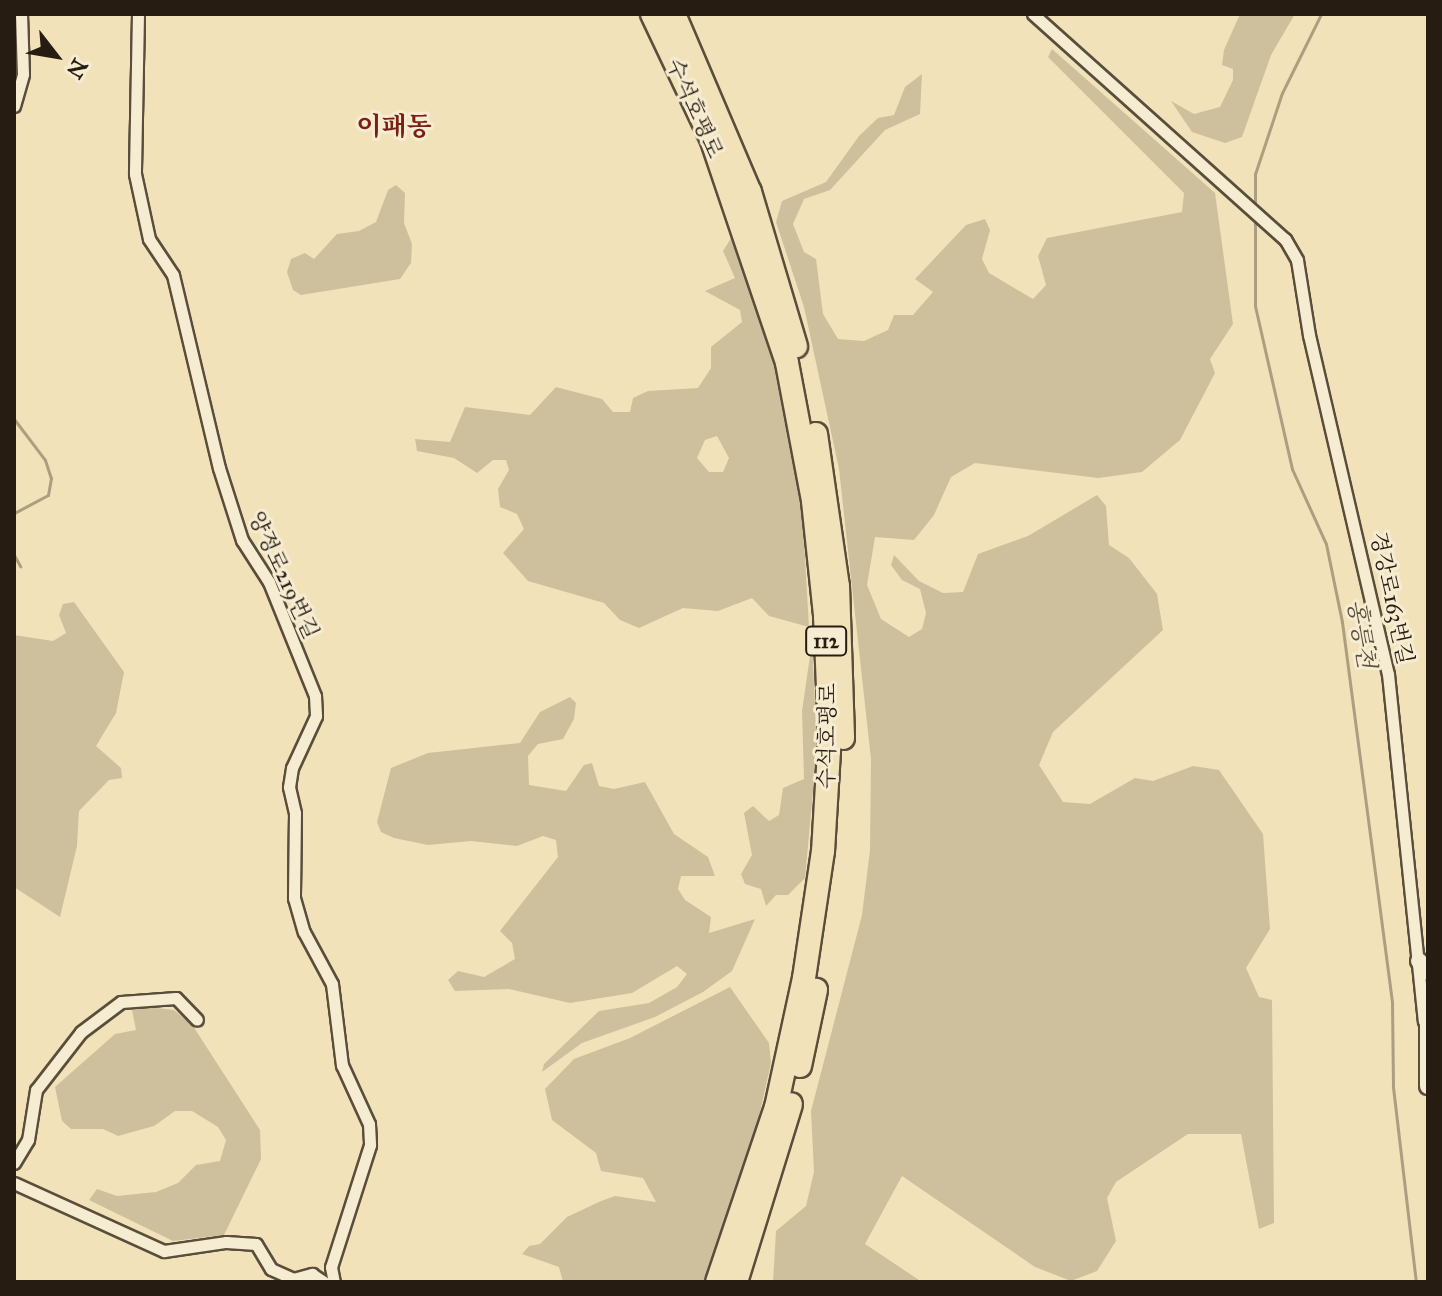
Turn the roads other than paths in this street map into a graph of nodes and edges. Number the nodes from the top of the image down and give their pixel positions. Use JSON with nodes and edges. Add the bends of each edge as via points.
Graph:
{"nodes":[{"id":1,"x":21,"y":14,"type":"edge"},
{"id":2,"x":138,"y":14,"type":"edge"},
{"id":3,"x":652,"y":14,"type":"edge"},
{"id":4,"x":674,"y":14,"type":"edge"},
{"id":5,"x":1033,"y":14,"type":"edge"},
{"id":6,"x":14,"y":106,"type":"edge"},
{"id":7,"x":1424,"y":966,"type":"edge"},
{"id":8,"x":197,"y":1020,"type":"dead end"},
{"id":9,"x":1426,"y":1021,"type":"edge"},
{"id":10,"x":1428,"y":1086,"type":"edge"},
{"id":11,"x":14,"y":1163,"type":"edge"},
{"id":12,"x":14,"y":1183,"type":"edge"},
{"id":13,"x":324,"y":1282,"type":"edge"},
{"id":14,"x":334,"y":1282,"type":"edge"},
{"id":15,"x":717,"y":1282,"type":"edge"},
{"id":16,"x":736,"y":1282,"type":"edge"}],
"edges":[{"from":1,"to":6,"type":"street","via":[[23,74]]},
{"from":2,"to":14,"type":"street","name":"양정로219번길","via":[[135,174],[149,239],[173,275],[242,540],[269,582],[315,696],[316,716],[290,778],[294,898],[304,932],[332,984],[342,1065],[369,1134],[331,1267]]},
{"from":3,"to":15,"type":"highway","name":"수석호평로","number":"112","via":[[711,138],[787,363],[813,501],[825,616],[829,749],[823,851],[804,978],[776,1107]]},
{"from":4,"to":16,"type":"highway","name":"수석호평로","number":"112","via":[[750,192],[805,381],[827,488],[845,695],[840,813],[810,1024],[780,1151]]},
{"from":5,"to":7,"type":"street","name":"경강로163번길","via":[[1285,239],[1297,260],[1309,335],[1388,674]]},
{"from":7,"to":9,"type":"street","name":"경강로163번길"},
{"from":8,"to":11,"type":"street","via":[[176,998],[121,1002],[81,1032],[36,1090],[28,1140]]},
{"from":9,"to":10,"type":"street"},
{"from":12,"to":13,"type":"street","via":[[164,1251],[226,1242],[256,1244],[271,1269],[293,1279],[312,1274]]}]}
